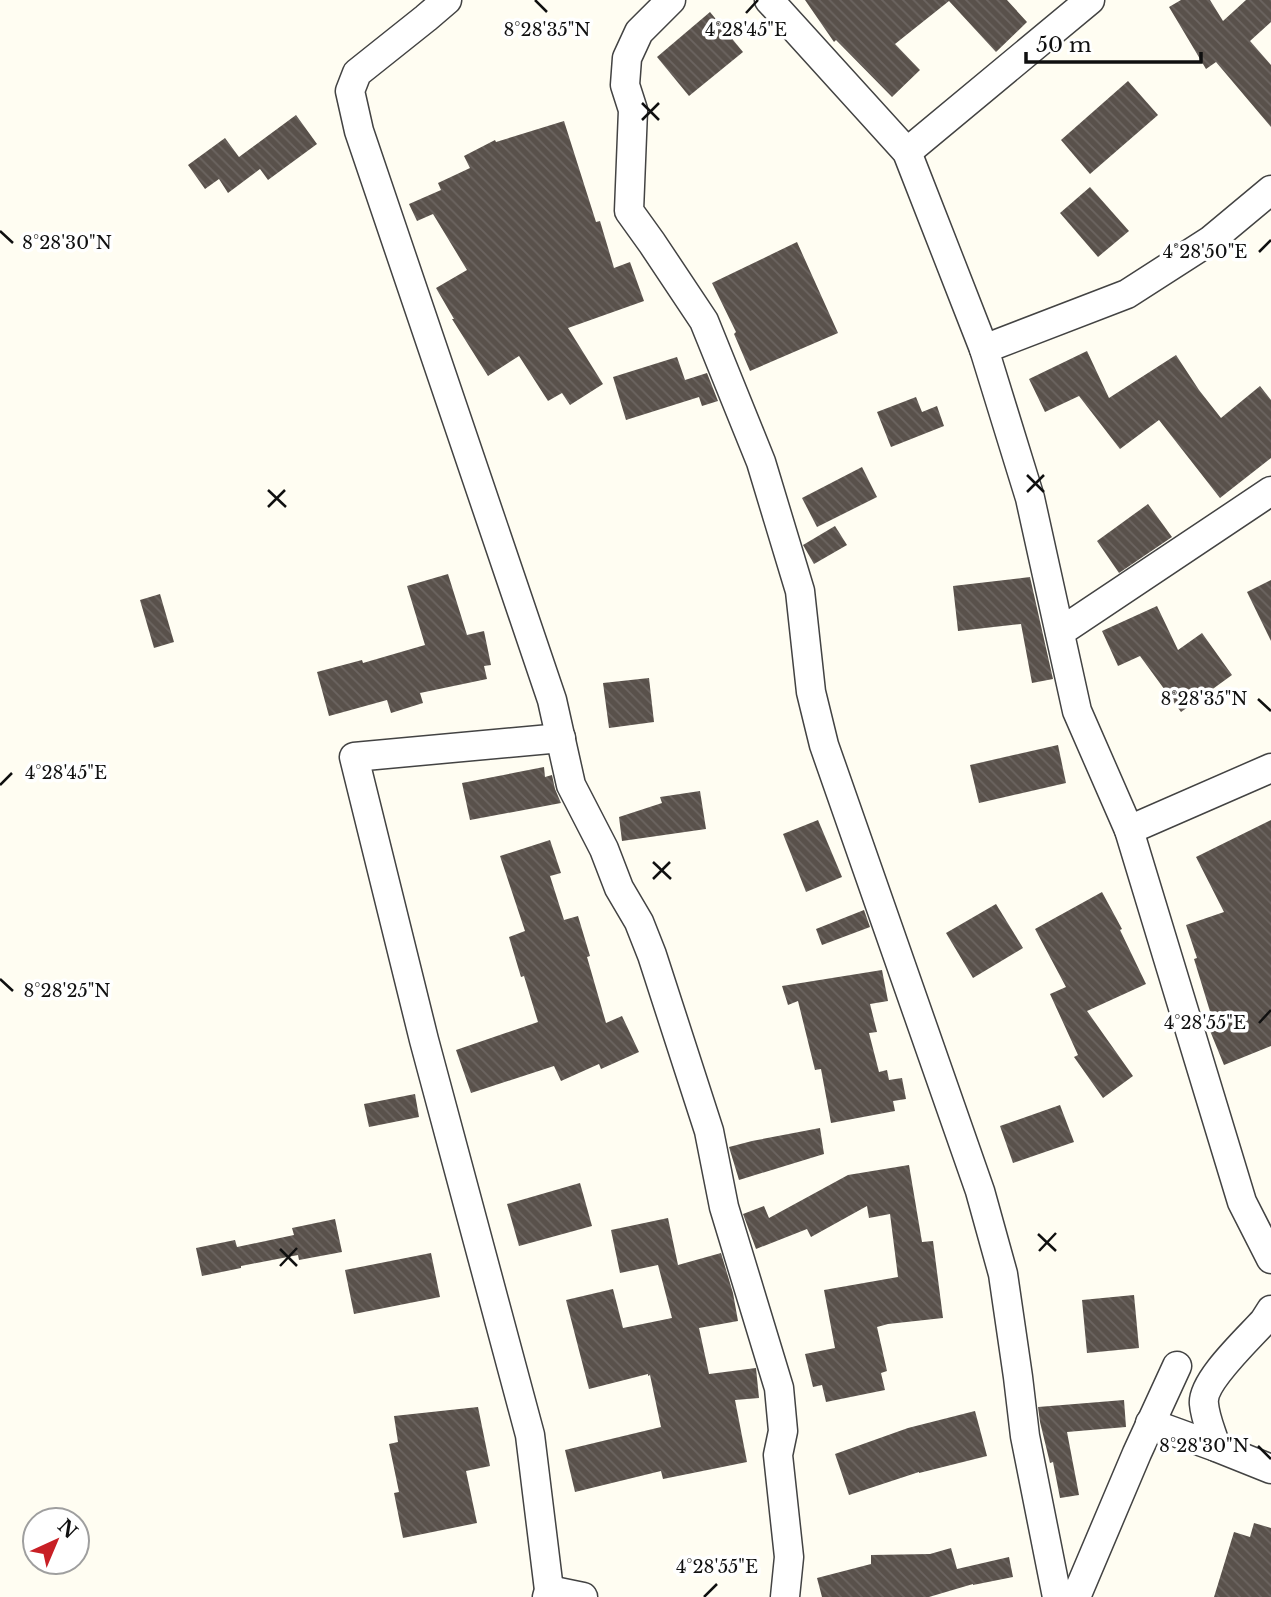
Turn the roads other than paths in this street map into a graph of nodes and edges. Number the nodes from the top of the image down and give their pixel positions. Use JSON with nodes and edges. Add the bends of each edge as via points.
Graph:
{"nodes":[{"id":1,"x":447,"y":0,"type":"edge"},
{"id":2,"x":671,"y":0,"type":"edge"},
{"id":3,"x":769,"y":0,"type":"edge"},
{"id":4,"x":1090,"y":0,"type":"edge"},
{"id":5,"x":907,"y":152,"type":"junction"},
{"id":6,"x":1271,"y":190,"type":"edge"},
{"id":7,"x":984,"y":349,"type":"junction"},
{"id":8,"x":1271,"y":491,"type":"edge"},
{"id":9,"x":1060,"y":632,"type":"junction"},
{"id":10,"x":561,"y":738,"type":"junction"},
{"id":11,"x":1271,"y":768,"type":"edge"},
{"id":12,"x":1129,"y":830,"type":"junction"},
{"id":13,"x":1271,"y":1259,"type":"edge"},
{"id":14,"x":1269,"y":1319,"type":"edge"},
{"id":15,"x":1177,"y":1366,"type":"dead end"},
{"id":16,"x":1150,"y":1423,"type":"junction"},
{"id":17,"x":1216,"y":1447,"type":"junction"},
{"id":18,"x":1271,"y":1468,"type":"edge"},
{"id":19,"x":548,"y":1594,"type":"edge"},
{"id":20,"x":583,"y":1597,"type":"edge"},
{"id":21,"x":785,"y":1597,"type":"edge"},
{"id":22,"x":1057,"y":1597,"type":"edge"},
{"id":23,"x":1076,"y":1597,"type":"edge"}],
"edges":[{"from":1,"to":10,"type":"street","via":[[357,73],[350,91],[359,131]]},
{"from":2,"to":22,"type":"street","via":[[639,32],[627,58],[625,85],[633,110],[629,211],[704,321],[761,462],[800,591],[811,692],[824,745],[980,1191],[1003,1274],[1025,1437]]},
{"from":3,"to":5,"type":"street"},
{"from":4,"to":5,"type":"street"},
{"from":5,"to":7,"type":"street"},
{"from":6,"to":7,"type":"street","via":[[1211,240],[1127,294]]},
{"from":7,"to":9,"type":"street","via":[[1030,498]]},
{"from":8,"to":9,"type":"street"},
{"from":9,"to":12,"type":"street","via":[[1077,711]]},
{"from":10,"to":19,"type":"street","via":[[354,757],[530,1435]]},
{"from":10,"to":21,"type":"street","via":[[571,785],[652,954],[709,1131],[724,1208],[779,1388],[783,1431],[778,1455],[789,1557]]},
{"from":11,"to":12,"type":"street"},
{"from":12,"to":13,"type":"street","via":[[1242,1202]]},
{"from":14,"to":17,"type":"street","via":[[1212,1379],[1205,1393]]},
{"from":15,"to":16,"type":"street"},
{"from":16,"to":17,"type":"street"},
{"from":16,"to":23,"type":"street"},
{"from":17,"to":18,"type":"street"},
{"from":19,"to":20,"type":"street"}]}
